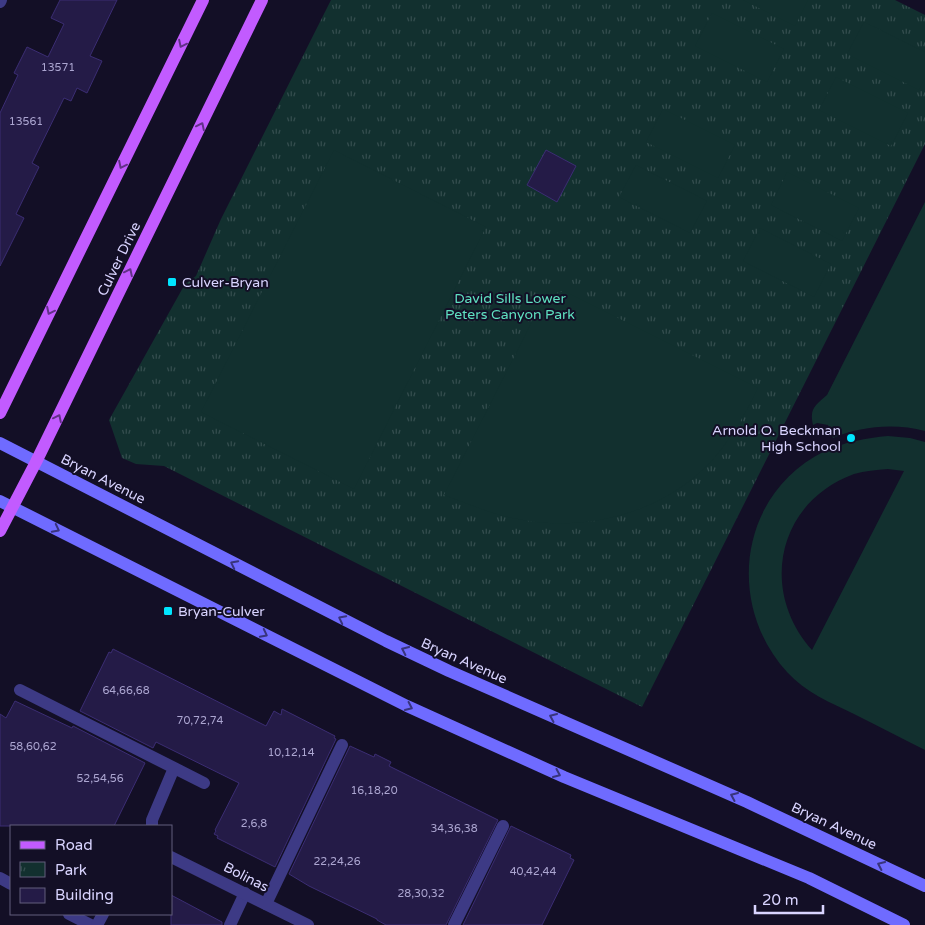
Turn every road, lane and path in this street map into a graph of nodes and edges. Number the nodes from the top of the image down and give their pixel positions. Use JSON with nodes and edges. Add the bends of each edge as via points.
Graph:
{"nodes":[{"id":1,"x":203,"y":0,"type":"edge"},
{"id":2,"x":262,"y":0,"type":"edge"},
{"id":3,"x":0,"y":413,"type":"edge"},
{"id":4,"x":0,"y":443,"type":"edge"},
{"id":5,"x":36,"y":462,"type":"junction"},
{"id":6,"x":0,"y":500,"type":"edge"},
{"id":7,"x":13,"y":507,"type":"junction"},
{"id":8,"x":0,"y":531,"type":"edge"},
{"id":9,"x":20,"y":690,"type":"dead end"},
{"id":10,"x":342,"y":744,"type":"dead end"},
{"id":11,"x":174,"y":768,"type":"junction"},
{"id":12,"x":204,"y":783,"type":"dead end"},
{"id":13,"x":152,"y":825,"type":"edge"},
{"id":14,"x":503,"y":826,"type":"dead end"},
{"id":15,"x":172,"y":857,"type":"edge"},
{"id":16,"x":925,"y":886,"type":"edge"},
{"id":17,"x":245,"y":893,"type":"junction"},
{"id":18,"x":266,"y":904,"type":"junction"},
{"id":19,"x":72,"y":915,"type":"edge"},
{"id":20,"x":91,"y":925,"type":"edge"},
{"id":21,"x":230,"y":925,"type":"edge"},
{"id":22,"x":308,"y":925,"type":"edge"},
{"id":23,"x":454,"y":925,"type":"edge"},
{"id":24,"x":904,"y":925,"type":"edge"}],
"edges":[{"from":1,"to":3,"type":"main road","one_way":true},
{"from":5,"to":2,"type":"main road","name":"Culver Drive","one_way":true},
{"from":4,"to":5,"type":"main road","name":"Bryan Avenue"},
{"from":5,"to":7,"type":"main road","name":"Culver Drive"},
{"from":16,"to":5,"type":"main road","name":"Bryan Avenue","one_way":true,"via":[[747,802],[386,641]]},
{"from":6,"to":7,"type":"main road"},
{"from":7,"to":8,"type":"main road","name":"Culver Drive"},
{"from":7,"to":24,"type":"main road","one_way":true,"via":[[407,706],[564,777],[809,878]]},
{"from":9,"to":11,"type":"street"},
{"from":10,"to":18,"type":"street"},
{"from":11,"to":12,"type":"street"},
{"from":11,"to":13,"type":"street"},
{"from":14,"to":23,"type":"street"},
{"from":15,"to":17,"type":"street","name":"Bolinas"},
{"from":17,"to":18,"type":"street","name":"Bolinas"},
{"from":17,"to":21,"type":"street"},
{"from":18,"to":22,"type":"street","name":"Bolinas"},
{"from":19,"to":20,"type":"street"}]}
